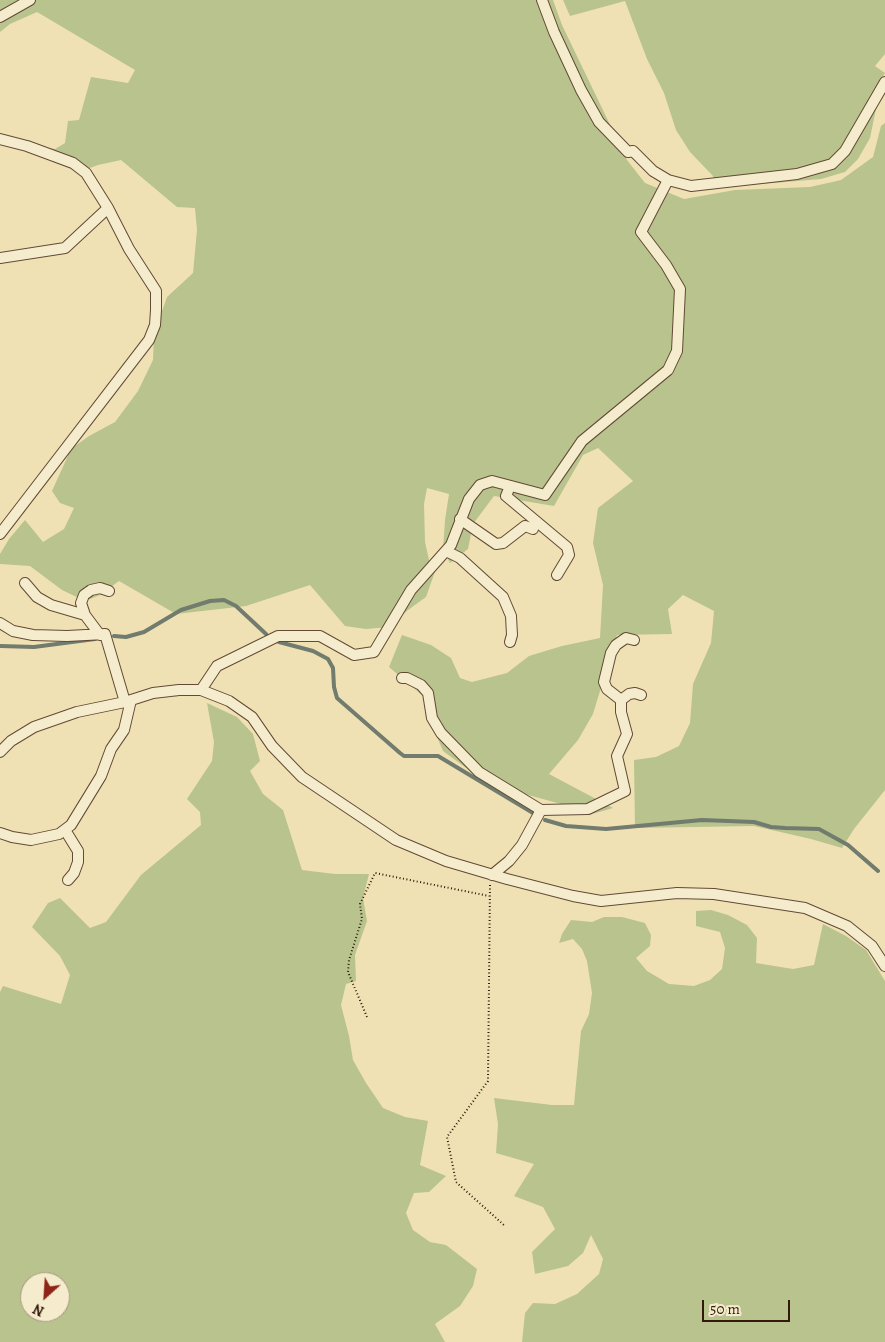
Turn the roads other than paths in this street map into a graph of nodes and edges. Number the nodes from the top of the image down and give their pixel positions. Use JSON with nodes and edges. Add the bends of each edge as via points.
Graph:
{"nodes":[{"id":1,"x":30,"y":0,"type":"edge"},
{"id":2,"x":542,"y":0,"type":"edge"},
{"id":3,"x":0,"y":17,"type":"edge"},
{"id":4,"x":885,"y":82,"type":"edge"},
{"id":5,"x":0,"y":139,"type":"edge"},
{"id":6,"x":668,"y":180,"type":"junction"},
{"id":7,"x":108,"y":208,"type":"junction"},
{"id":8,"x":0,"y":258,"type":"edge"},
{"id":9,"x":510,"y":486,"type":"junction"},
{"id":10,"x":460,"y":519,"type":"junction"},
{"id":11,"x":533,"y":530,"type":"dead end"},
{"id":12,"x":0,"y":534,"type":"edge"},
{"id":13,"x":446,"y":551,"type":"junction"},
{"id":14,"x":557,"y":575,"type":"dead end"},
{"id":15,"x":25,"y":583,"type":"dead end"},
{"id":16,"x":109,"y":591,"type":"dead end"},
{"id":17,"x":85,"y":615,"type":"junction"},
{"id":18,"x":0,"y":623,"type":"edge"},
{"id":19,"x":100,"y":635,"type":"junction"},
{"id":20,"x":634,"y":640,"type":"dead end"},
{"id":21,"x":510,"y":642,"type":"dead end"},
{"id":22,"x":402,"y":678,"type":"dead end"},
{"id":23,"x":201,"y":690,"type":"junction"},
{"id":24,"x":641,"y":695,"type":"dead end"},
{"id":25,"x":621,"y":700,"type":"junction"},
{"id":26,"x":128,"y":701,"type":"junction"},
{"id":27,"x":0,"y":752,"type":"edge"},
{"id":28,"x":541,"y":810,"type":"junction"},
{"id":29,"x":65,"y":830,"type":"junction"},
{"id":30,"x":0,"y":833,"type":"edge"},
{"id":31,"x":491,"y":875,"type":"junction"},
{"id":32,"x":68,"y":880,"type":"dead end"},
{"id":33,"x":885,"y":966,"type":"edge"}],
"edges":[{"from":1,"to":3,"type":"street"},
{"from":2,"to":6,"type":"street","via":[[581,90],[599,122],[628,152],[633,152]]},
{"from":4,"to":6,"type":"street","via":[[845,151],[832,164],[797,174],[691,186]]},
{"from":5,"to":7,"type":"street","via":[[73,163],[86,173]]},
{"from":6,"to":9,"type":"street","via":[[641,232],[680,289],[677,351],[668,370],[582,441],[545,495]]},
{"from":7,"to":8,"type":"street","via":[[65,248]]},
{"from":7,"to":12,"type":"street","via":[[156,291],[155,326],[149,340]]},
{"from":9,"to":10,"type":"street","via":[[492,481],[480,485]]},
{"from":9,"to":14,"type":"street","via":[[506,496],[567,547],[569,555]]},
{"from":10,"to":11,"type":"street","via":[[496,544],[503,543],[525,526]]},
{"from":10,"to":13,"type":"street"},
{"from":13,"to":21,"type":"street","via":[[460,558],[503,597],[511,616]]},
{"from":13,"to":23,"type":"street","via":[[410,590],[374,652],[354,654],[320,636],[278,636],[217,666]]},
{"from":15,"to":17,"type":"street","via":[[37,597],[51,605]]},
{"from":16,"to":17,"type":"street","via":[[100,588],[84,595],[81,603]]},
{"from":17,"to":19,"type":"street"},
{"from":18,"to":19,"type":"street","via":[[13,631],[33,635]]},
{"from":19,"to":26,"type":"street","via":[[105,634]]},
{"from":20,"to":25,"type":"street","via":[[626,638],[616,645],[607,668],[604,682],[607,689]]},
{"from":22,"to":28,"type":"street","via":[[421,684],[428,693],[432,718],[442,734],[479,772]]},
{"from":23,"to":26,"type":"street","via":[[153,693]]},
{"from":23,"to":31,"type":"street","via":[[228,701],[252,717],[272,746],[302,777],[396,840],[446,862]]},
{"from":24,"to":25,"type":"street","via":[[629,694]]},
{"from":25,"to":28,"type":"street","via":[[627,734],[617,756],[625,791],[588,809]]},
{"from":26,"to":27,"type":"street","via":[[78,712],[34,727]]},
{"from":26,"to":29,"type":"street","via":[[124,730],[111,749],[101,776]]},
{"from":28,"to":31,"type":"street","via":[[522,845]]},
{"from":29,"to":30,"type":"street","via":[[31,840]]},
{"from":29,"to":32,"type":"street","via":[[78,851],[78,862]]},
{"from":31,"to":33,"type":"street","via":[[601,901],[677,893],[714,894],[805,908],[848,926],[872,946]]}]}
